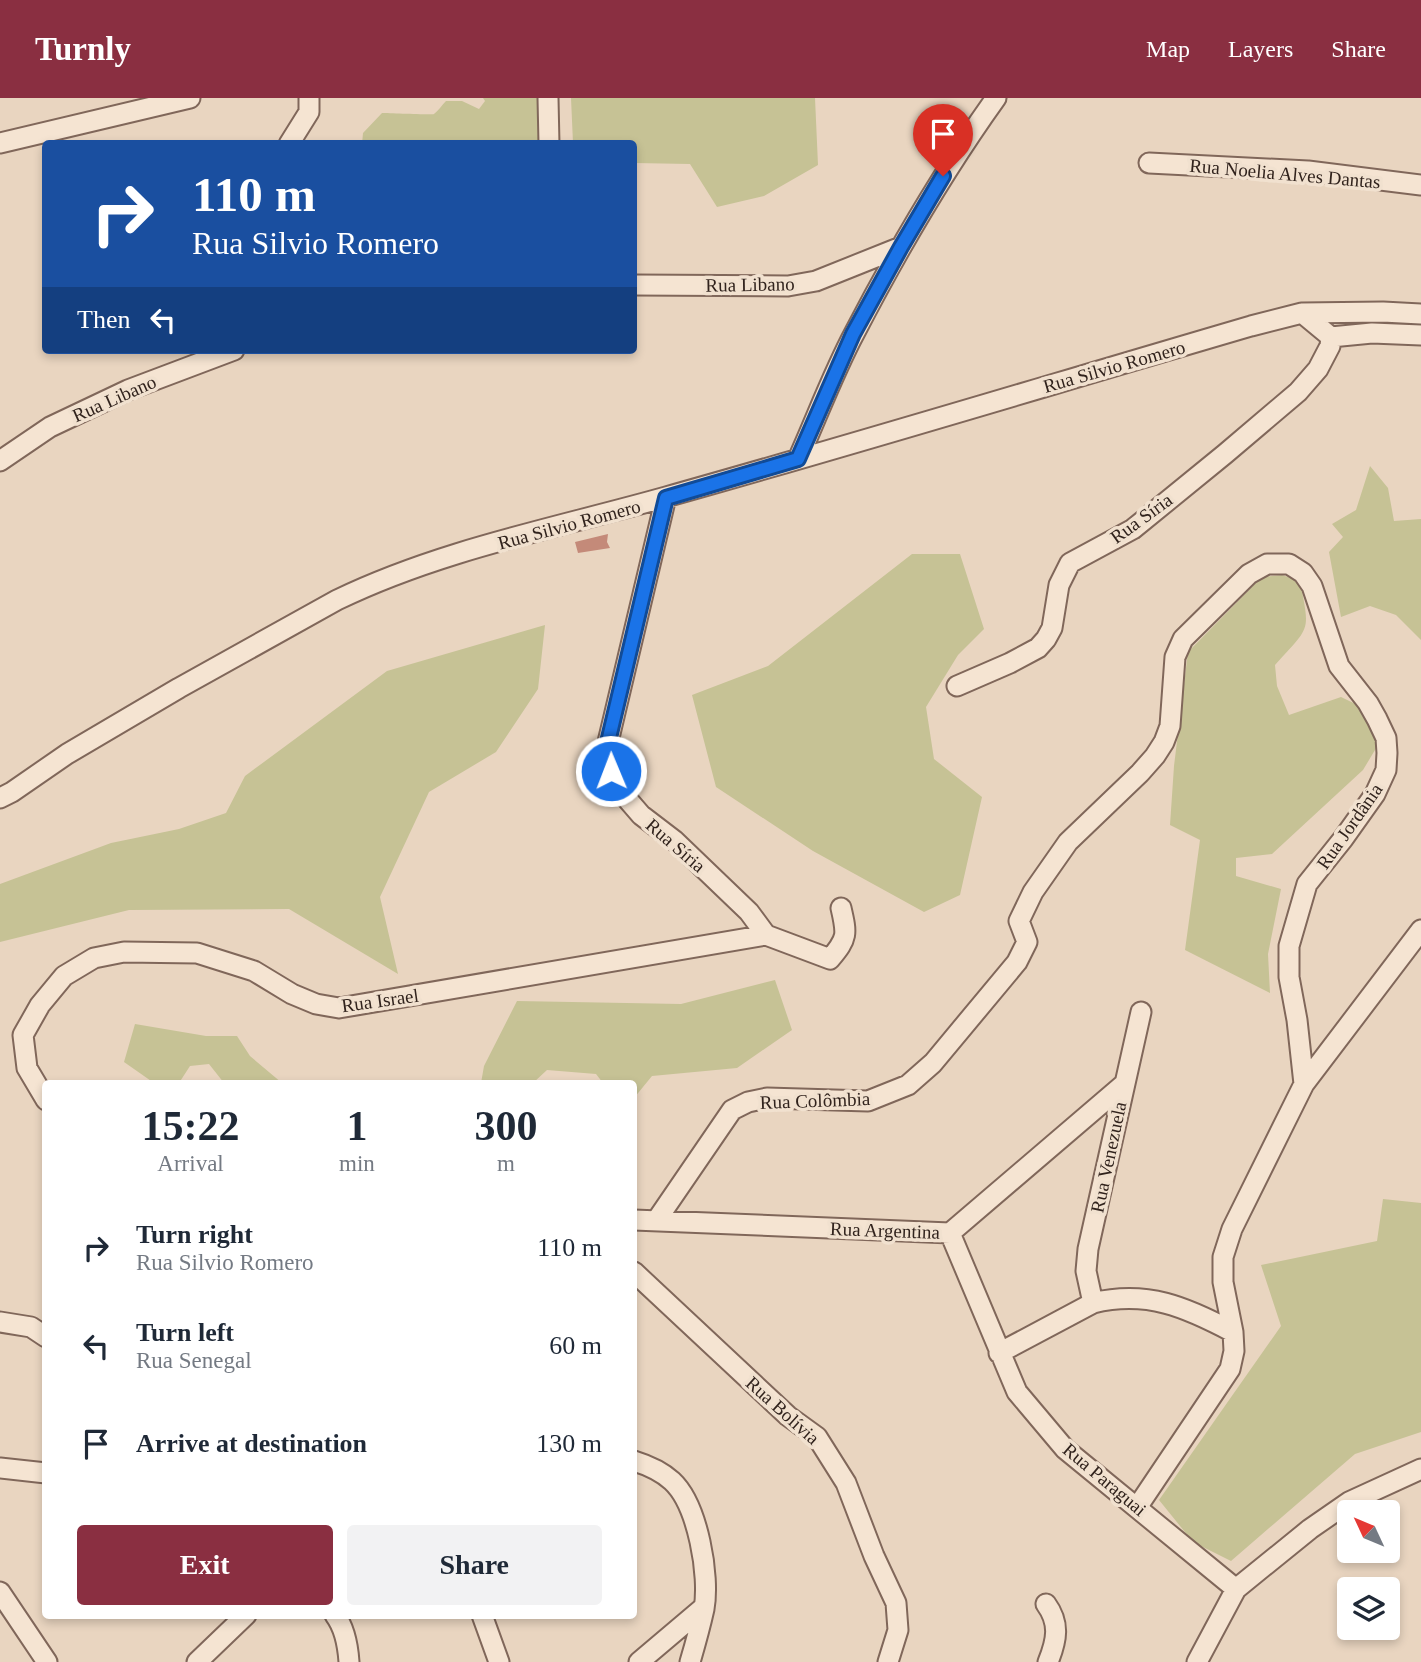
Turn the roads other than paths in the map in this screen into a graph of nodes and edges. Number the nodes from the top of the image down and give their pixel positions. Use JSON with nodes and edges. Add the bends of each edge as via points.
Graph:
{"nodes":[{"id":1,"x":190,"y":98,"type":"edge"},
{"id":2,"x":309,"y":98,"type":"edge"},
{"id":3,"x":548,"y":98,"type":"edge"},
{"id":4,"x":996,"y":98,"type":"edge"},
{"id":5,"x":292,"y":140,"type":"edge"},
{"id":6,"x":549,"y":140,"type":"edge"},
{"id":7,"x":0,"y":143,"type":"edge"},
{"id":8,"x":1149,"y":163,"type":"dead end"},
{"id":9,"x":1421,"y":185,"type":"edge"},
{"id":10,"x":901,"y":247,"type":"junction"},
{"id":11,"x":637,"y":285,"type":"edge"},
{"id":12,"x":1302,"y":313,"type":"junction"},
{"id":13,"x":1421,"y":314,"type":"edge"},
{"id":14,"x":1421,"y":335,"type":"edge"},
{"id":15,"x":1331,"y":337,"type":"junction"},
{"id":16,"x":220,"y":354,"type":"edge"},
{"id":17,"x":798,"y":459,"type":"junction"},
{"id":18,"x":0,"y":461,"type":"edge"},
{"id":19,"x":666,"y":498,"type":"junction"},
{"id":20,"x":957,"y":686,"type":"dead end"},
{"id":21,"x":0,"y":798,"type":"edge"},
{"id":22,"x":841,"y":908,"type":"dead end"},
{"id":23,"x":1421,"y":930,"type":"edge"},
{"id":24,"x":766,"y":935,"type":"junction"},
{"id":25,"x":1017,"y":962,"type":"joint"},
{"id":26,"x":1141,"y":1012,"type":"dead end"},
{"id":27,"x":1304,"y":1084,"type":"junction"},
{"id":28,"x":1123,"y":1085,"type":"junction"},
{"id":29,"x":42,"y":1093,"type":"edge"},
{"id":30,"x":637,"y":1220,"type":"edge"},
{"id":31,"x":656,"y":1221,"type":"junction"},
{"id":32,"x":950,"y":1233,"type":"junction"},
{"id":33,"x":637,"y":1275,"type":"edge"},
{"id":34,"x":1093,"y":1303,"type":"junction"},
{"id":35,"x":0,"y":1322,"type":"edge"},
{"id":36,"x":1233,"y":1332,"type":"junction"},
{"id":37,"x":42,"y":1334,"type":"edge"},
{"id":38,"x":999,"y":1353,"type":"junction"},
{"id":39,"x":637,"y":1462,"type":"edge"},
{"id":40,"x":0,"y":1468,"type":"edge"},
{"id":41,"x":1421,"y":1469,"type":"edge"},
{"id":42,"x":42,"y":1472,"type":"edge"},
{"id":43,"x":1138,"y":1506,"type":"junction"},
{"id":44,"x":1236,"y":1589,"type":"junction"},
{"id":45,"x":0,"y":1592,"type":"edge"},
{"id":46,"x":1046,"y":1604,"type":"dead end"},
{"id":47,"x":704,"y":1607,"type":"junction"},
{"id":48,"x":242,"y":1619,"type":"edge"},
{"id":49,"x":338,"y":1619,"type":"edge"},
{"id":50,"x":483,"y":1619,"type":"edge"},
{"id":51,"x":47,"y":1662,"type":"edge"},
{"id":52,"x":197,"y":1662,"type":"edge"},
{"id":53,"x":349,"y":1662,"type":"edge"},
{"id":54,"x":499,"y":1662,"type":"edge"},
{"id":55,"x":639,"y":1662,"type":"edge"},
{"id":56,"x":690,"y":1662,"type":"edge"},
{"id":57,"x":888,"y":1662,"type":"edge"},
{"id":58,"x":1048,"y":1662,"type":"edge"},
{"id":59,"x":1197,"y":1662,"type":"edge"}],
"edges":[{"from":1,"to":7,"type":"street"},
{"from":2,"to":5,"type":"street","via":[[309,112]]},
{"from":3,"to":6,"type":"street"},
{"from":4,"to":10,"type":"street"},
{"from":8,"to":9,"type":"street","name":"Rua Noelia Alves Dantas","via":[[1308,171]]},
{"from":10,"to":11,"type":"street","name":"Rua Libano","via":[[816,281],[788,286]]},
{"from":10,"to":17,"type":"street","via":[[853,334]]},
{"from":12,"to":13,"type":"street","name":"Rua Silvio Romero"},
{"from":12,"to":15,"type":"street"},
{"from":12,"to":17,"type":"street","name":"Rua Silvio Romero"},
{"from":14,"to":15,"type":"street"},
{"from":15,"to":20,"type":"street","name":"Rua Síria","via":[[1318,369],[1298,392],[1133,529],[1070,563],[1059,585],[1052,628],[1038,648]]},
{"from":16,"to":18,"type":"street","name":"Rua Libano","via":[[105,400],[50,427]]},
{"from":17,"to":19,"type":"street","name":"Rua Silvio Romero"},
{"from":19,"to":21,"type":"street","name":"Rua Silvio Romero","via":[[442,559],[364,587],[167,695]]},
{"from":19,"to":24,"type":"street","name":"Rua Síria","via":[[608,742],[611,771],[622,793],[642,815],[749,912]]},
{"from":22,"to":24,"type":"street","via":[[845,942],[830,959]]},
{"from":23,"to":27,"type":"street"},
{"from":24,"to":29,"type":"street","name":"Rua Israel","via":[[339,1008],[316,1004],[254,971],[197,953],[124,952],[94,958],[65,976],[40,1005],[23,1035],[27,1068]]},
{"from":25,"to":27,"type":"street","name":"Rua Jordânia","via":[[1027,942],[1019,921],[1040,882],[1068,842],[1140,773],[1164,742],[1170,726],[1175,657],[1183,639],[1249,574],[1267,564],[1289,564],[1312,586],[1339,666],[1377,719],[1387,753],[1386,770],[1375,794],[1307,884],[1289,946]]},
{"from":25,"to":31,"type":"street","name":"Rua Colômbia","via":[[933,1063],[908,1085],[868,1101],[768,1098],[732,1110]]},
{"from":26,"to":28,"type":"street","name":"Rua Venezuela"},
{"from":27,"to":36,"type":"street","via":[[1232,1229],[1223,1257]]},
{"from":28,"to":32,"type":"street","name":"Rua Argentina"},
{"from":28,"to":34,"type":"street","name":"Rua Venezuela","via":[[1088,1249],[1086,1271]]},
{"from":30,"to":31,"type":"street","name":"Rua Argentina"},
{"from":31,"to":32,"type":"street","name":"Rua Argentina"},
{"from":32,"to":38,"type":"street","name":"Rua Paraguai"},
{"from":33,"to":57,"type":"street","name":"Rua Bolívia","via":[[788,1416],[817,1437],[846,1482],[896,1603],[898,1630]]},
{"from":34,"to":36,"type":"street","via":[[1166,1301]]},
{"from":34,"to":38,"type":"street"},
{"from":35,"to":37,"type":"street","via":[[31,1327]]},
{"from":36,"to":43,"type":"street","via":[[1230,1369]]},
{"from":38,"to":43,"type":"street","name":"Rua Paraguai","via":[[1017,1392],[1065,1449]]},
{"from":39,"to":47,"type":"street","via":[[674,1482],[694,1517],[704,1562]]},
{"from":40,"to":42,"type":"street"},
{"from":41,"to":44,"type":"street","via":[[1349,1502]]},
{"from":43,"to":44,"type":"street","name":"Rua Paraguai"},
{"from":44,"to":59,"type":"street"},
{"from":45,"to":51,"type":"street"},
{"from":46,"to":58,"type":"street","via":[[1055,1616],[1057,1630]]},
{"from":47,"to":55,"type":"street"},
{"from":47,"to":56,"type":"street"},
{"from":48,"to":52,"type":"street"},
{"from":49,"to":53,"type":"street"},
{"from":50,"to":54,"type":"street"}]}
